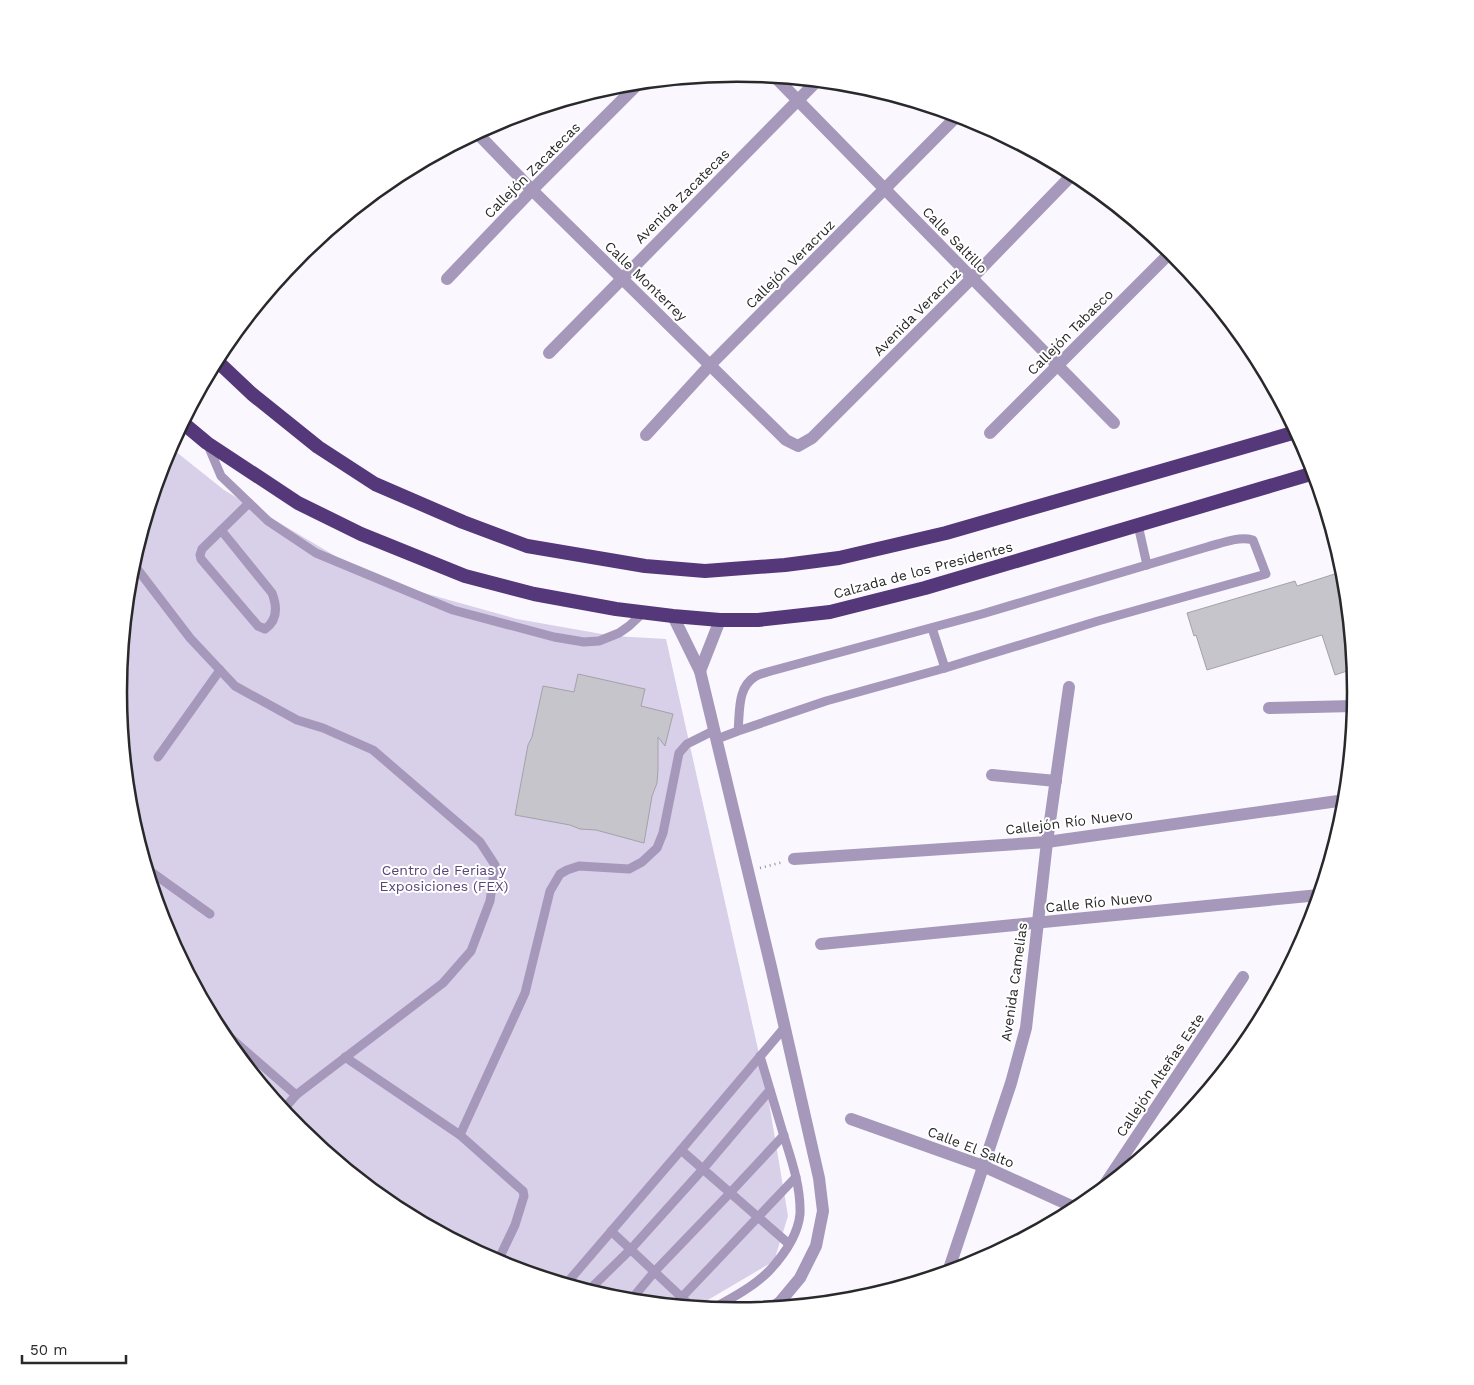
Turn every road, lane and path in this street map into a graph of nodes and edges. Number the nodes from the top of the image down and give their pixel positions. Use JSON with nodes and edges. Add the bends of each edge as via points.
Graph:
{"nodes":[{"id":1,"x":780,"y":84,"type":"edge"},
{"id":2,"x":811,"y":87,"type":"edge"},
{"id":3,"x":630,"y":92,"type":"edge"},
{"id":4,"x":797,"y":101,"type":"junction"},
{"id":5,"x":951,"y":122,"type":"edge"},
{"id":6,"x":482,"y":138,"type":"edge"},
{"id":7,"x":1067,"y":180,"type":"edge"},
{"id":8,"x":532,"y":190,"type":"junction"},
{"id":9,"x":885,"y":190,"type":"junction"},
{"id":10,"x":1165,"y":258,"type":"edge"},
{"id":11,"x":622,"y":278,"type":"junction"},
{"id":12,"x":972,"y":278,"type":"junction"},
{"id":13,"x":447,"y":279,"type":"dead end"},
{"id":14,"x":549,"y":353,"type":"dead end"},
{"id":15,"x":710,"y":365,"type":"junction"},
{"id":16,"x":222,"y":366,"type":"edge"},
{"id":17,"x":1058,"y":366,"type":"junction"},
{"id":18,"x":1114,"y":423,"type":"dead end"},
{"id":19,"x":188,"y":427,"type":"edge"},
{"id":20,"x":990,"y":433,"type":"dead end"},
{"id":21,"x":1289,"y":434,"type":"edge"},
{"id":22,"x":646,"y":435,"type":"dead end"},
{"id":23,"x":207,"y":443,"type":"junction"},
{"id":24,"x":798,"y":446,"type":"joint"},
{"id":25,"x":1307,"y":474,"type":"edge"},
{"id":26,"x":249,"y":503,"type":"junction"},
{"id":27,"x":1138,"y":525,"type":"junction"},
{"id":28,"x":222,"y":530,"type":"junction"},
{"id":29,"x":1147,"y":565,"type":"junction"},
{"id":30,"x":139,"y":572,"type":"edge"},
{"id":31,"x":644,"y":612,"type":"junction"},
{"id":32,"x":673,"y":616,"type":"junction"},
{"id":33,"x":720,"y":620,"type":"junction"},
{"id":34,"x":932,"y":628,"type":"junction"},
{"id":35,"x":945,"y":668,"type":"junction"},
{"id":36,"x":220,"y":670,"type":"junction"},
{"id":37,"x":700,"y":670,"type":"junction"},
{"id":38,"x":1069,"y":687,"type":"dead end"},
{"id":39,"x":1347,"y":706,"type":"edge"},
{"id":40,"x":1269,"y":708,"type":"dead end"},
{"id":41,"x":738,"y":731,"type":"junction"},
{"id":42,"x":716,"y":735,"type":"junction"},
{"id":43,"x":158,"y":757,"type":"dead end"},
{"id":44,"x":992,"y":775,"type":"dead end"},
{"id":45,"x":1056,"y":781,"type":"junction"},
{"id":46,"x":1337,"y":801,"type":"edge"},
{"id":47,"x":1047,"y":842,"type":"junction"},
{"id":48,"x":794,"y":859,"type":"joint"},
{"id":49,"x":748,"y":871,"type":"junction"},
{"id":50,"x":155,"y":875,"type":"edge"},
{"id":51,"x":1313,"y":895,"type":"edge"},
{"id":52,"x":210,"y":914,"type":"dead end"},
{"id":53,"x":1038,"y":923,"type":"junction"},
{"id":54,"x":821,"y":944,"type":"dead end"},
{"id":55,"x":1243,"y":977,"type":"dead end"},
{"id":56,"x":785,"y":1027,"type":"junction"},
{"id":57,"x":241,"y":1047,"type":"edge"},
{"id":58,"x":760,"y":1056,"type":"junction"},
{"id":59,"x":345,"y":1058,"type":"junction"},
{"id":60,"x":770,"y":1090,"type":"junction"},
{"id":61,"x":296,"y":1095,"type":"junction"},
{"id":62,"x":287,"y":1105,"type":"edge"},
{"id":63,"x":851,"y":1119,"type":"dead end"},
{"id":64,"x":784,"y":1134,"type":"junction"},
{"id":65,"x":460,"y":1135,"type":"junction"},
{"id":66,"x":681,"y":1150,"type":"junction"},
{"id":67,"x":983,"y":1166,"type":"junction"},
{"id":68,"x":703,"y":1169,"type":"junction"},
{"id":69,"x":1113,"y":1172,"type":"edge"},
{"id":70,"x":796,"y":1177,"type":"junction"},
{"id":71,"x":730,"y":1193,"type":"junction"},
{"id":72,"x":1068,"y":1205,"type":"edge"},
{"id":73,"x":758,"y":1217,"type":"junction"},
{"id":74,"x":612,"y":1230,"type":"junction"},
{"id":75,"x":789,"y":1244,"type":"junction"},
{"id":76,"x":631,"y":1249,"type":"junction"},
{"id":77,"x":501,"y":1255,"type":"edge"},
{"id":78,"x":951,"y":1263,"type":"edge"},
{"id":79,"x":655,"y":1271,"type":"junction"},
{"id":80,"x":570,"y":1279,"type":"edge"},
{"id":81,"x":594,"y":1285,"type":"edge"},
{"id":82,"x":636,"y":1294,"type":"edge"},
{"id":83,"x":682,"y":1297,"type":"junction"},
{"id":84,"x":685,"y":1300,"type":"edge"},
{"id":85,"x":781,"y":1301,"type":"edge"},
{"id":86,"x":724,"y":1302,"type":"edge"}],
"edges":[{"from":1,"to":4,"type":"street","name":"Calle Saltillo"},
{"from":2,"to":4,"type":"street","name":"Avenida Zacatecas"},
{"from":3,"to":8,"type":"street","name":"Callejón Zacatecas"},
{"from":4,"to":9,"type":"street","name":"Calle Saltillo"},
{"from":4,"to":11,"type":"street","name":"Avenida Zacatecas"},
{"from":5,"to":9,"type":"street","name":"Callejón Veracruz"},
{"from":6,"to":8,"type":"street","name":"Calle Monterrey"},
{"from":7,"to":12,"type":"street","name":"Avenida Veracruz"},
{"from":8,"to":11,"type":"street","name":"Calle Monterrey"},
{"from":8,"to":13,"type":"street","name":"Callejón Zacatecas"},
{"from":9,"to":12,"type":"street","name":"Calle Saltillo"},
{"from":9,"to":15,"type":"street","name":"Callejón Veracruz"},
{"from":10,"to":17,"type":"street","name":"Callejón Tabasco"},
{"from":11,"to":14,"type":"street","name":"Avenida Zacatecas"},
{"from":11,"to":15,"type":"street","name":"Calle Monterrey"},
{"from":12,"to":17,"type":"street","name":"Calle Saltillo"},
{"from":12,"to":24,"type":"street","name":"Avenida Veracruz","via":[[812,438]]},
{"from":15,"to":22,"type":"street","name":"Callejón Veracruz"},
{"from":15,"to":24,"type":"street","name":"Calle Monterrey","via":[[786,440]]},
{"from":16,"to":21,"type":"highway","via":[[318,447],[374,484],[463,522],[527,546],[645,566],[705,571],[839,558],[946,533]]},
{"from":17,"to":18,"type":"street","name":"Calle Saltillo"},
{"from":17,"to":20,"type":"street","name":"Callejón Tabasco"},
{"from":19,"to":23,"type":"highway","name":"Calzada de los Presidentes"},
{"from":23,"to":26,"type":"lane","via":[[221,476]]},
{"from":23,"to":31,"type":"highway","name":"Calzada de los Presidentes","via":[[298,503],[361,534],[465,576],[534,594]]},
{"from":25,"to":27,"type":"highway","name":"Calzada de los Presidentes"},
{"from":26,"to":28,"type":"lane"},
{"from":26,"to":31,"type":"lane","via":[[268,522],[316,553],[453,610],[584,642],[599,641],[619,633]]},
{"from":27,"to":29,"type":"lane"},
{"from":27,"to":33,"type":"highway","name":"Calzada de los Presidentes","via":[[925,588],[830,612],[758,620]]},
{"from":28,"to":28,"type":"lane","via":[[272,592],[276,603],[274,620],[265,629],[258,626],[201,560],[202,549]]},
{"from":29,"to":34,"type":"lane"},
{"from":29,"to":35,"type":"lane","via":[[1245,538],[1252,540],[1266,574]]},
{"from":30,"to":36,"type":"lane","via":[[190,638]]},
{"from":31,"to":32,"type":"highway","name":"Calzada de los Presidentes"},
{"from":32,"to":33,"type":"highway","name":"Calzada de los Presidentes"},
{"from":32,"to":37,"type":"street"},
{"from":33,"to":37,"type":"street"},
{"from":34,"to":35,"type":"lane"},
{"from":34,"to":41,"type":"lane","via":[[757,676],[747,683],[742,692]]},
{"from":35,"to":41,"type":"lane","via":[[826,701]]},
{"from":36,"to":43,"type":"lane"},
{"from":36,"to":59,"type":"lane","via":[[235,686],[275,709],[373,750],[480,842],[495,865],[490,901],[471,951],[444,983]]},
{"from":37,"to":42,"type":"street"},
{"from":38,"to":45,"type":"street","name":"Avenida Camelias"},
{"from":39,"to":40,"type":"street"},
{"from":41,"to":42,"type":"lane"},
{"from":42,"to":49,"type":"street"},
{"from":42,"to":65,"type":"lane","via":[[687,744],[680,753],[663,833],[656,848],[642,862],[629,869],[579,866],[560,874],[555,881],[525,993]]},
{"from":44,"to":45,"type":"street"},
{"from":45,"to":47,"type":"street","name":"Avenida Camelias"},
{"from":46,"to":47,"type":"street","name":"Callejón Río Nuevo"},
{"from":47,"to":48,"type":"street","name":"Callejón Río Nuevo"},
{"from":47,"to":53,"type":"street","name":"Avenida Camelias"},
{"from":48,"to":49,"type":"path"},
{"from":49,"to":56,"type":"street"},
{"from":50,"to":52,"type":"lane"},
{"from":51,"to":53,"type":"street","name":"Calle Río Nuevo"},
{"from":53,"to":54,"type":"street","name":"Calle Río Nuevo"},
{"from":53,"to":67,"type":"street","name":"Avenida Camelias","via":[[1026,1028]]},
{"from":55,"to":69,"type":"street","name":"Callejón Alteñas Este"},
{"from":56,"to":58,"type":"lane"},
{"from":56,"to":85,"type":"street","via":[[819,1178],[823,1211],[816,1246],[800,1278]]},
{"from":57,"to":61,"type":"lane"},
{"from":58,"to":60,"type":"lane"},
{"from":58,"to":66,"type":"lane"},
{"from":59,"to":61,"type":"lane"},
{"from":59,"to":65,"type":"lane"},
{"from":60,"to":64,"type":"lane"},
{"from":60,"to":68,"type":"lane"},
{"from":61,"to":62,"type":"lane"},
{"from":63,"to":67,"type":"street","name":"Calle El Salto"},
{"from":64,"to":70,"type":"lane"},
{"from":64,"to":71,"type":"lane"},
{"from":65,"to":77,"type":"lane","via":[[523,1191],[516,1225]]},
{"from":66,"to":68,"type":"lane"},
{"from":66,"to":74,"type":"lane"},
{"from":67,"to":72,"type":"street","name":"Calle El Salto"},
{"from":67,"to":78,"type":"street","name":"Avenida Camelias"},
{"from":68,"to":71,"type":"lane"},
{"from":68,"to":76,"type":"lane"},
{"from":70,"to":73,"type":"lane"},
{"from":70,"to":75,"type":"lane","via":[[800,1216]]},
{"from":71,"to":73,"type":"lane"},
{"from":71,"to":79,"type":"lane"},
{"from":73,"to":75,"type":"lane"},
{"from":73,"to":83,"type":"lane"},
{"from":74,"to":76,"type":"lane"},
{"from":74,"to":80,"type":"lane"},
{"from":75,"to":86,"type":"lane","via":[[768,1272]]},
{"from":76,"to":79,"type":"lane"},
{"from":76,"to":81,"type":"lane"},
{"from":79,"to":82,"type":"lane"},
{"from":79,"to":83,"type":"lane"},
{"from":83,"to":84,"type":"lane"}]}
